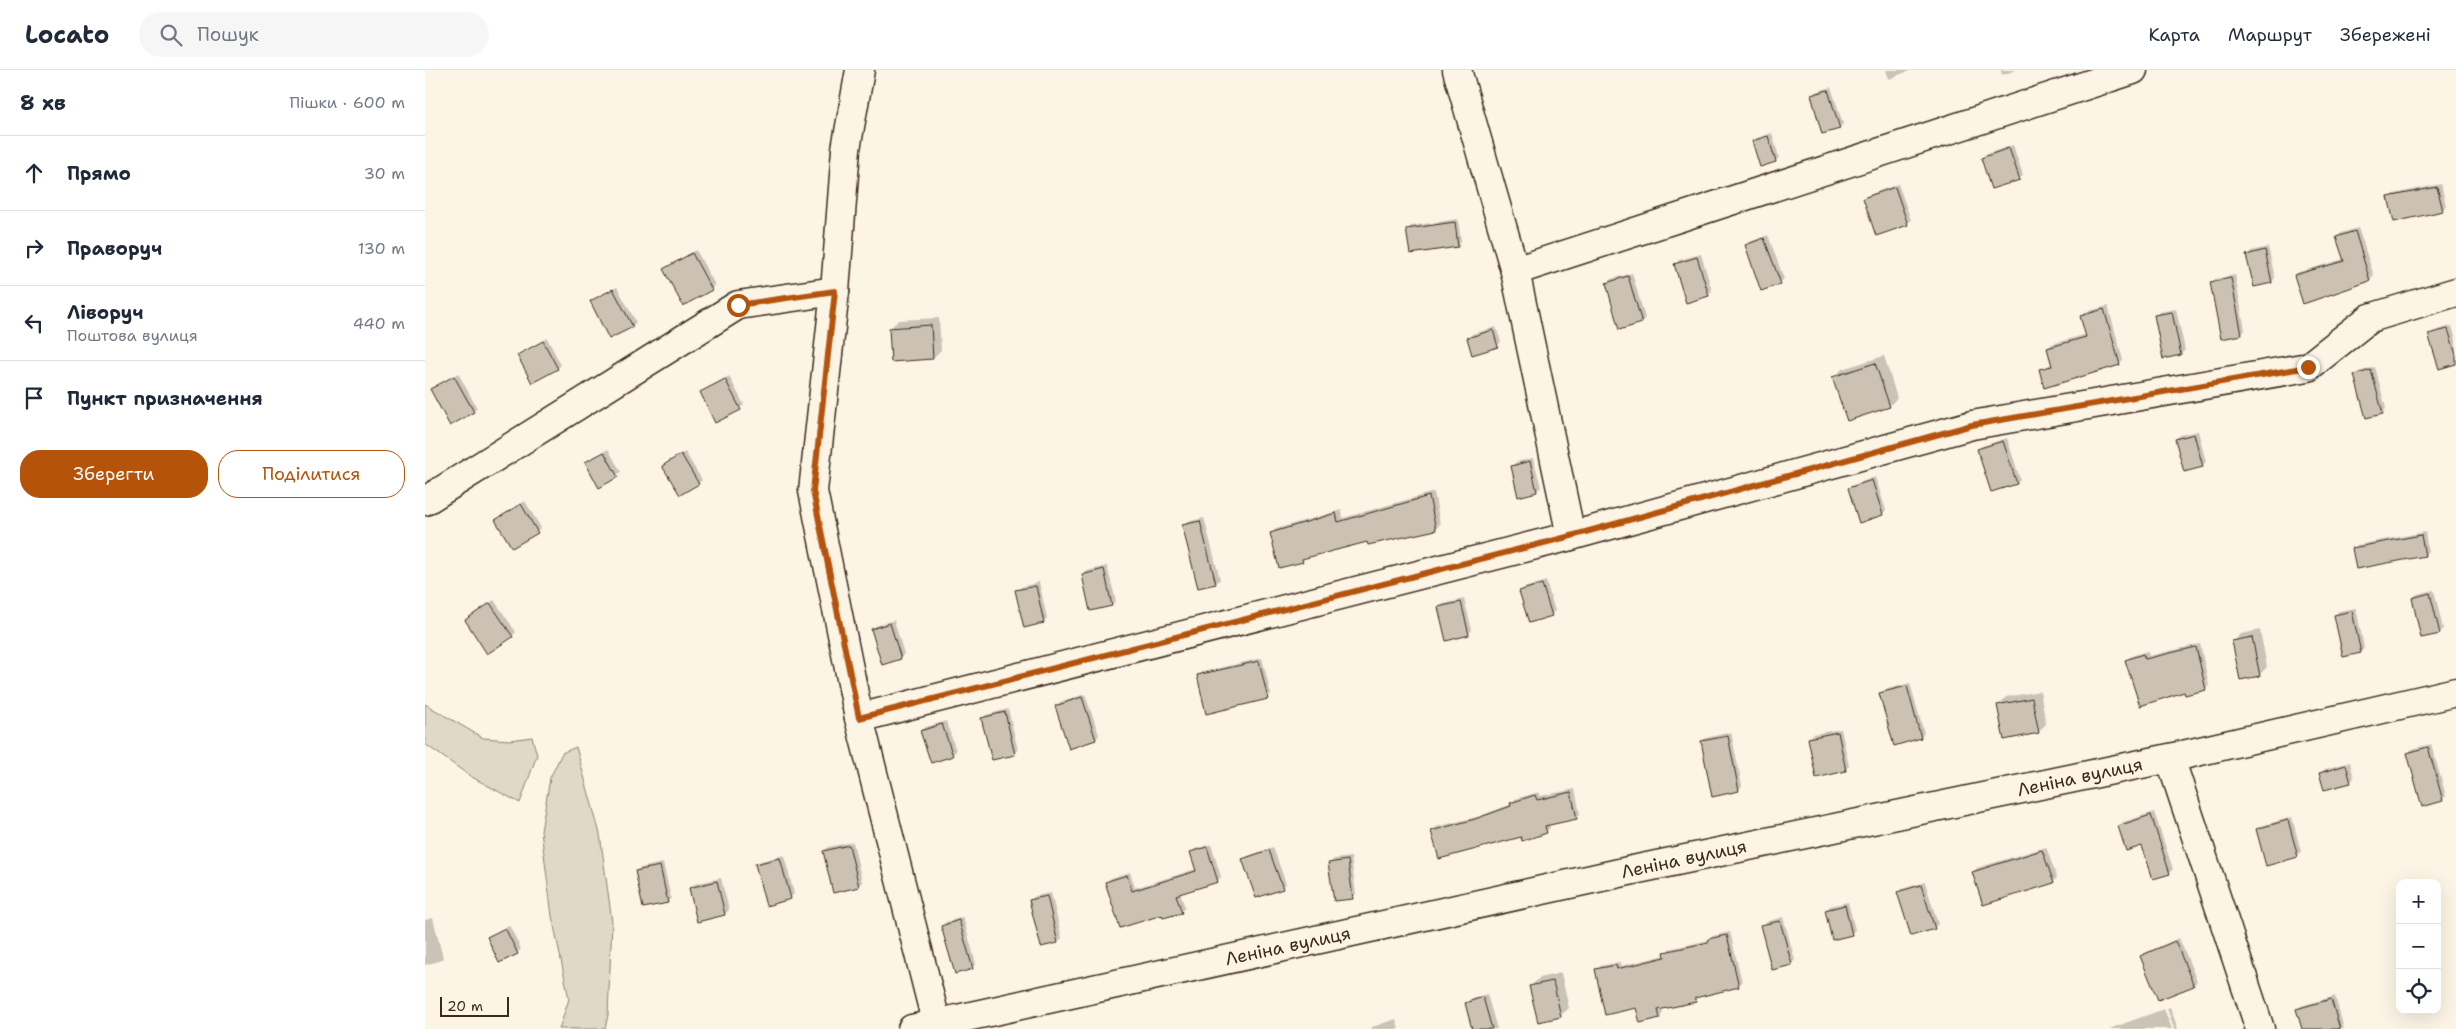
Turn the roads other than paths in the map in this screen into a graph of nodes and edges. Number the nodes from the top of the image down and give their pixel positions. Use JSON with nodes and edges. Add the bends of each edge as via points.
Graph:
{"nodes":[{"id":1,"x":860,"y":70,"type":"edge"},
{"id":2,"x":1457,"y":70,"type":"edge"},
{"id":3,"x":2133,"y":70,"type":"edge"},
{"id":4,"x":1515,"y":271,"type":"junction"},
{"id":5,"x":835,"y":291,"type":"junction"},
{"id":6,"x":2456,"y":292,"type":"edge"},
{"id":7,"x":425,"y":501,"type":"edge"},
{"id":8,"x":1571,"y":536,"type":"junction"},
{"id":9,"x":2456,"y":692,"type":"edge"},
{"id":10,"x":859,"y":718,"type":"junction"},
{"id":11,"x":2170,"y":758,"type":"junction"},
{"id":12,"x":929,"y":1027,"type":"edge"},
{"id":13,"x":2260,"y":1029,"type":"edge"}],
"edges":[{"from":1,"to":5,"type":"street","via":[[846,150]]},
{"from":2,"to":4,"type":"street"},
{"from":3,"to":4,"type":"street"},
{"from":4,"to":8,"type":"street"},
{"from":5,"to":7,"type":"street","via":[[738,305]]},
{"from":5,"to":10,"type":"street","via":[[813,491]]},
{"from":6,"to":8,"type":"street","via":[[2371,318],[2308,367],[1972,425]]},
{"from":8,"to":10,"type":"street"},
{"from":9,"to":11,"type":"street","name":"Леніна вулиця"},
{"from":10,"to":12,"type":"street"},
{"from":11,"to":12,"type":"street","name":"Леніна вулиця","via":[[1643,868]]},
{"from":11,"to":13,"type":"street"}]}
